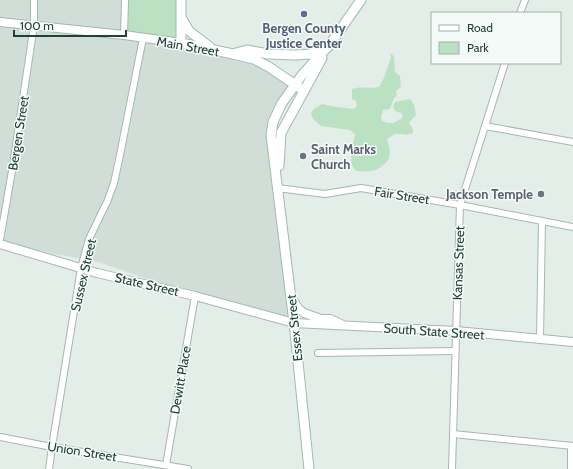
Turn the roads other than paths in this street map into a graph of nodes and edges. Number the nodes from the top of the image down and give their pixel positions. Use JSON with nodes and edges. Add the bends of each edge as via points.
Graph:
{"nodes":[{"id":1,"x":34,"y":0,"type":"edge"},
{"id":2,"x":125,"y":0,"type":"edge"},
{"id":3,"x":181,"y":0,"type":"edge"},
{"id":4,"x":361,"y":0,"type":"edge"},
{"id":5,"x":524,"y":0,"type":"edge"},
{"id":6,"x":520,"y":12,"type":"edge"},
{"id":7,"x":181,"y":17,"type":"junction"},
{"id":8,"x":0,"y":22,"type":"edge"},
{"id":9,"x":34,"y":25,"type":"junction"},
{"id":10,"x":124,"y":35,"type":"junction"},
{"id":11,"x":143,"y":38,"type":"junction"},
{"id":12,"x":181,"y":43,"type":"junction"},
{"id":13,"x":331,"y":43,"type":"junction"},
{"id":14,"x":215,"y":50,"type":"junction"},
{"id":15,"x":233,"y":54,"type":"junction"},
{"id":16,"x":505,"y":64,"type":"edge"},
{"id":17,"x":296,"y":84,"type":"junction"},
{"id":18,"x":304,"y":90,"type":"junction"},
{"id":19,"x":485,"y":126,"type":"junction"},
{"id":20,"x":573,"y":142,"type":"edge"},
{"id":21,"x":277,"y":188,"type":"junction"},
{"id":22,"x":460,"y":205,"type":"junction"},
{"id":23,"x":542,"y":221,"type":"junction"},
{"id":24,"x":573,"y":227,"type":"edge"},
{"id":25,"x":0,"y":240,"type":"edge"},
{"id":26,"x":0,"y":244,"type":"edge"},
{"id":27,"x":82,"y":268,"type":"junction"},
{"id":28,"x":195,"y":296,"type":"junction"},
{"id":29,"x":291,"y":296,"type":"junction"},
{"id":30,"x":294,"y":323,"type":"junction"},
{"id":31,"x":344,"y":326,"type":"junction"},
{"id":32,"x":456,"y":331,"type":"junction"},
{"id":33,"x":540,"y":339,"type":"junction"},
{"id":34,"x":573,"y":342,"type":"edge"},
{"id":35,"x":455,"y":351,"type":"junction"},
{"id":36,"x":318,"y":353,"type":"dead end"},
{"id":37,"x":453,"y":434,"type":"junction"},
{"id":38,"x":0,"y":437,"type":"edge"},
{"id":39,"x":572,"y":446,"type":"edge"},
{"id":40,"x":52,"y":447,"type":"junction"},
{"id":41,"x":166,"y":465,"type":"junction"},
{"id":42,"x":49,"y":469,"type":"edge"},
{"id":43,"x":188,"y":469,"type":"edge"},
{"id":44,"x":309,"y":469,"type":"edge"},
{"id":45,"x":452,"y":469,"type":"edge"},
{"id":46,"x":571,"y":469,"type":"edge"}],
"edges":[{"from":1,"to":9,"type":"street","name":"Bergen Street"},
{"from":2,"to":10,"type":"street"},
{"from":3,"to":7,"type":"main road"},
{"from":4,"to":13,"type":"main road"},
{"from":5,"to":6,"type":"street"},
{"from":7,"to":12,"type":"main road"},
{"from":7,"to":14,"type":"main road","via":[[189,31]]},
{"from":8,"to":9,"type":"street","name":"Main Street"},
{"from":9,"to":10,"type":"street","name":"Main Street"},
{"from":9,"to":25,"type":"street","name":"Bergen Street"},
{"from":10,"to":11,"type":"street","name":"Main Street"},
{"from":11,"to":12,"type":"street","name":"Main Street"},
{"from":11,"to":27,"type":"street","name":"Sussex Street","via":[[114,183],[89,239]]},
{"from":12,"to":14,"type":"main road","name":"Main Street"},
{"from":13,"to":15,"type":"main road","name":"Main Street","via":[[311,54],[268,54],[246,50]]},
{"from":13,"to":17,"type":"main road","name":"Essex Street"},
{"from":13,"to":18,"type":"main road"},
{"from":14,"to":15,"type":"main road","name":"Main Street"},
{"from":15,"to":17,"type":"main road","name":"Main Street","via":[[269,67]]},
{"from":16,"to":19,"type":"street","name":"Kansas Street"},
{"from":17,"to":18,"type":"main road","name":"Main Street"},
{"from":17,"to":21,"type":"main road","name":"Essex Street","via":[[282,103],[273,122],[271,135]]},
{"from":18,"to":21,"type":"main road","name":"Essex Street","via":[[281,133]]},
{"from":19,"to":20,"type":"street"},
{"from":19,"to":22,"type":"street","name":"Kansas Street"},
{"from":21,"to":22,"type":"street","name":"Fair Street","via":[[325,194],[360,188]]},
{"from":21,"to":29,"type":"main road","name":"Essex Street"},
{"from":22,"to":23,"type":"street","name":"Fair Street"},
{"from":22,"to":32,"type":"street","name":"Kansas Street"},
{"from":23,"to":24,"type":"street","name":"Fair Street"},
{"from":23,"to":33,"type":"street"},
{"from":26,"to":27,"type":"street","name":"State Street"},
{"from":27,"to":28,"type":"street","name":"State Street"},
{"from":27,"to":40,"type":"street","name":"Sussex Street"},
{"from":28,"to":30,"type":"street","name":"State Street"},
{"from":28,"to":41,"type":"street","name":"Dewitt Place"},
{"from":29,"to":30,"type":"main road","name":"Essex Street"},
{"from":29,"to":31,"type":"street","via":[[304,314],[330,319]]},
{"from":30,"to":31,"type":"street","name":"South State Street"},
{"from":30,"to":44,"type":"main road","name":"Essex Street"},
{"from":31,"to":32,"type":"street","name":"South State Street"},
{"from":32,"to":33,"type":"street","name":"South State Street"},
{"from":32,"to":35,"type":"street","name":"Kansas Street"},
{"from":33,"to":34,"type":"street","name":"South State Street"},
{"from":35,"to":36,"type":"street"},
{"from":35,"to":37,"type":"street","name":"Kansas Street"},
{"from":37,"to":39,"type":"street"},
{"from":37,"to":45,"type":"street","name":"Kansas Street"},
{"from":38,"to":40,"type":"street","name":"Union Street"},
{"from":39,"to":46,"type":"street"},
{"from":40,"to":41,"type":"street","name":"Union Street"},
{"from":40,"to":42,"type":"street","name":"Sussex Street"},
{"from":41,"to":43,"type":"street","name":"Union Street"}]}
